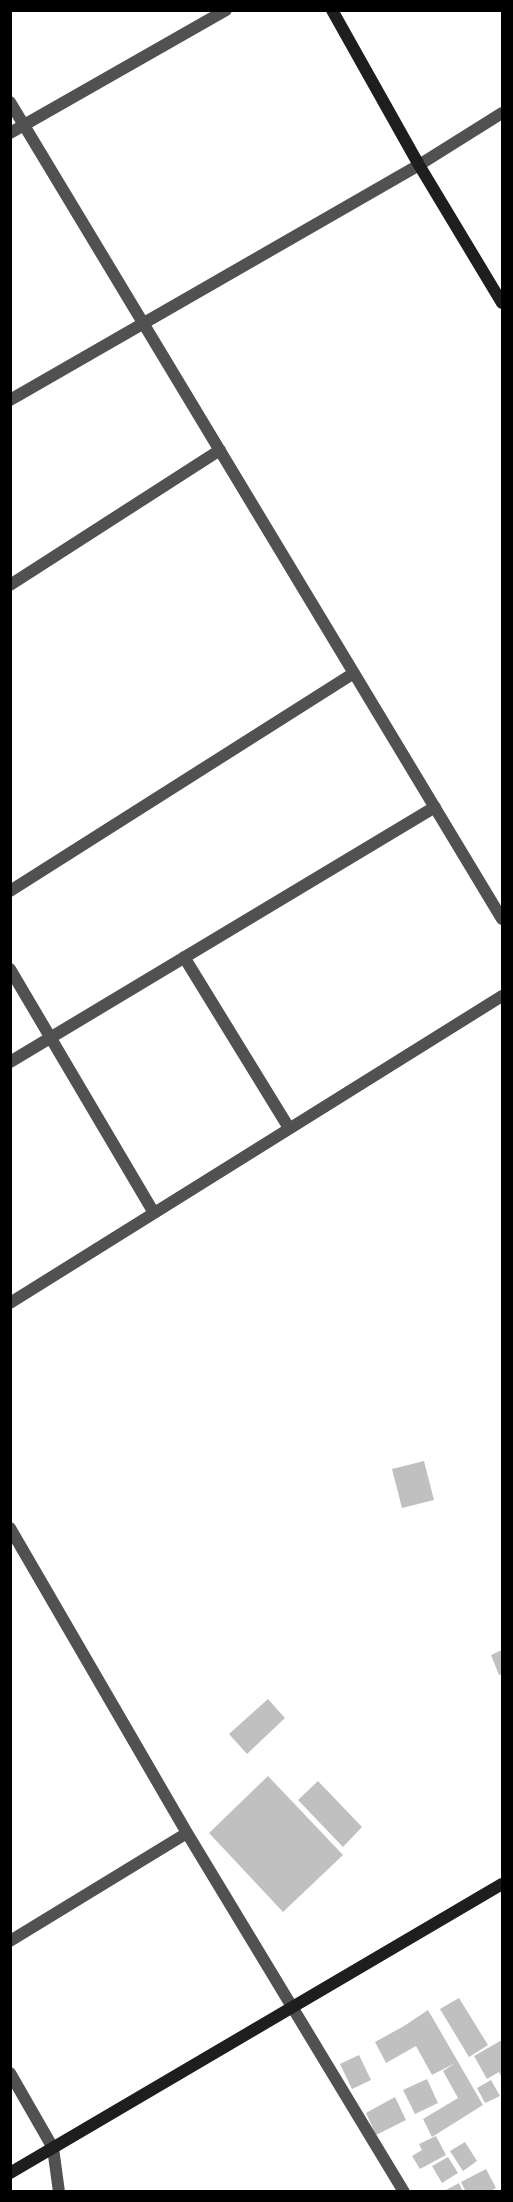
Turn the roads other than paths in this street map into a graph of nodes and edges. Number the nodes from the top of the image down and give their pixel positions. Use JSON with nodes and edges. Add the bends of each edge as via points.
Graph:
{"nodes":[{"id":1,"x":226,"y":10,"type":"edge"},
{"id":2,"x":332,"y":10,"type":"edge"},
{"id":3,"x":10,"y":102,"type":"edge"},
{"id":4,"x":502,"y":112,"type":"edge"},
{"id":5,"x":24,"y":124,"type":"junction"},
{"id":6,"x":10,"y":133,"type":"edge"},
{"id":7,"x":419,"y":165,"type":"junction"},
{"id":8,"x":502,"y":303,"type":"edge"},
{"id":9,"x":143,"y":322,"type":"junction"},
{"id":10,"x":10,"y":400,"type":"edge"},
{"id":11,"x":220,"y":450,"type":"junction"},
{"id":12,"x":10,"y":585,"type":"edge"},
{"id":13,"x":354,"y":673,"type":"junction"},
{"id":14,"x":435,"y":807,"type":"junction"},
{"id":15,"x":10,"y":891,"type":"edge"},
{"id":16,"x":502,"y":919,"type":"edge"},
{"id":17,"x":184,"y":957,"type":"junction"},
{"id":18,"x":10,"y":969,"type":"edge"},
{"id":19,"x":502,"y":996,"type":"edge"},
{"id":20,"x":51,"y":1038,"type":"junction"},
{"id":21,"x":10,"y":1062,"type":"edge"},
{"id":22,"x":289,"y":1128,"type":"junction"},
{"id":23,"x":154,"y":1213,"type":"junction"},
{"id":24,"x":10,"y":1303,"type":"edge"},
{"id":25,"x":10,"y":1528,"type":"edge"},
{"id":26,"x":187,"y":1833,"type":"junction"},
{"id":27,"x":502,"y":1884,"type":"edge"},
{"id":28,"x":10,"y":1941,"type":"edge"},
{"id":29,"x":292,"y":2007,"type":"junction"},
{"id":30,"x":10,"y":2073,"type":"edge"},
{"id":31,"x":53,"y":2148,"type":"junction"},
{"id":32,"x":10,"y":2173,"type":"edge"},
{"id":33,"x":59,"y":2192,"type":"edge"},
{"id":34,"x":404,"y":2192,"type":"edge"}],
"edges":[{"from":1,"to":5,"type":"street"},
{"from":2,"to":7,"type":"main road"},
{"from":3,"to":5,"type":"street"},
{"from":4,"to":7,"type":"street"},
{"from":5,"to":6,"type":"street"},
{"from":5,"to":9,"type":"street"},
{"from":7,"to":8,"type":"main road"},
{"from":7,"to":9,"type":"street"},
{"from":9,"to":10,"type":"street"},
{"from":9,"to":11,"type":"street"},
{"from":11,"to":12,"type":"street"},
{"from":11,"to":13,"type":"street"},
{"from":13,"to":14,"type":"street"},
{"from":13,"to":15,"type":"street"},
{"from":14,"to":16,"type":"street"},
{"from":14,"to":17,"type":"street"},
{"from":17,"to":20,"type":"street"},
{"from":17,"to":22,"type":"street"},
{"from":18,"to":20,"type":"street"},
{"from":19,"to":22,"type":"street"},
{"from":20,"to":21,"type":"street"},
{"from":20,"to":23,"type":"street"},
{"from":22,"to":23,"type":"street"},
{"from":23,"to":24,"type":"street"},
{"from":25,"to":26,"type":"street"},
{"from":26,"to":28,"type":"street"},
{"from":26,"to":29,"type":"street"},
{"from":27,"to":29,"type":"main road"},
{"from":29,"to":31,"type":"main road"},
{"from":29,"to":34,"type":"street"},
{"from":30,"to":31,"type":"street"},
{"from":31,"to":32,"type":"main road"},
{"from":31,"to":33,"type":"street"}]}
